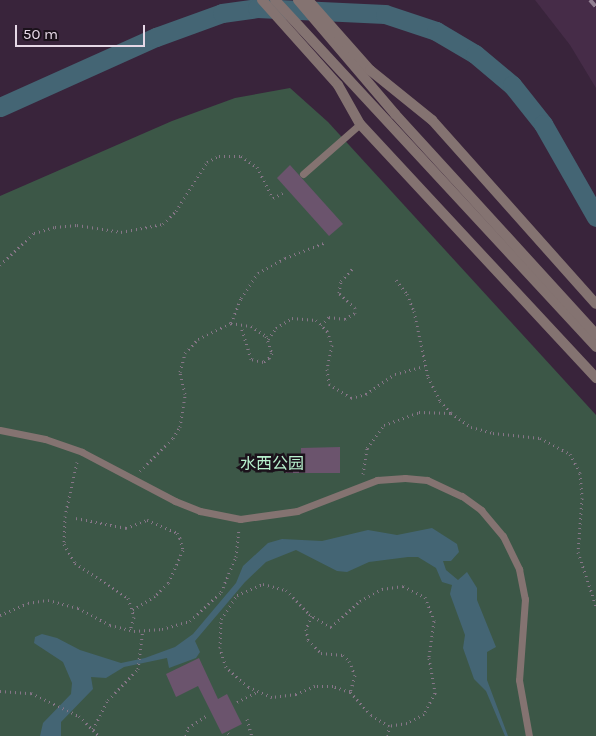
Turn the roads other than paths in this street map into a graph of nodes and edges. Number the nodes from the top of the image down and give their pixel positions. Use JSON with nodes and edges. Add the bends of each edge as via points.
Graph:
{"nodes":[{"id":1,"x":262,"y":0,"type":"edge"},
{"id":2,"x":276,"y":0,"type":"edge"},
{"id":3,"x":298,"y":0,"type":"edge"},
{"id":4,"x":308,"y":0,"type":"edge"},
{"id":5,"x":348,"y":52,"type":"junction"},
{"id":6,"x":360,"y":124,"type":"junction"},
{"id":7,"x":303,"y":174,"type":"dead end"},
{"id":8,"x":596,"y":304,"type":"edge"},
{"id":9,"x":596,"y":334,"type":"edge"},
{"id":10,"x":596,"y":347,"type":"edge"},
{"id":11,"x":596,"y":378,"type":"edge"},
{"id":12,"x":0,"y":430,"type":"edge"},
{"id":13,"x":529,"y":736,"type":"edge"}],
"edges":[{"from":1,"to":6,"type":"street","via":[[338,85]]},
{"from":2,"to":10,"type":"street"},
{"from":3,"to":5,"type":"street"},
{"from":4,"to":5,"type":"street"},
{"from":5,"to":8,"type":"street","via":[[432,120]]},
{"from":5,"to":9,"type":"street","via":[[395,114]]},
{"from":6,"to":7,"type":"lane"},
{"from":6,"to":11,"type":"street"},
{"from":12,"to":13,"type":"lane","via":[[45,439],[135,478],[200,511],[240,519],[296,511],[363,485],[405,478],[427,480],[462,496],[481,510],[503,536],[519,569],[525,599],[519,680]]}]}
